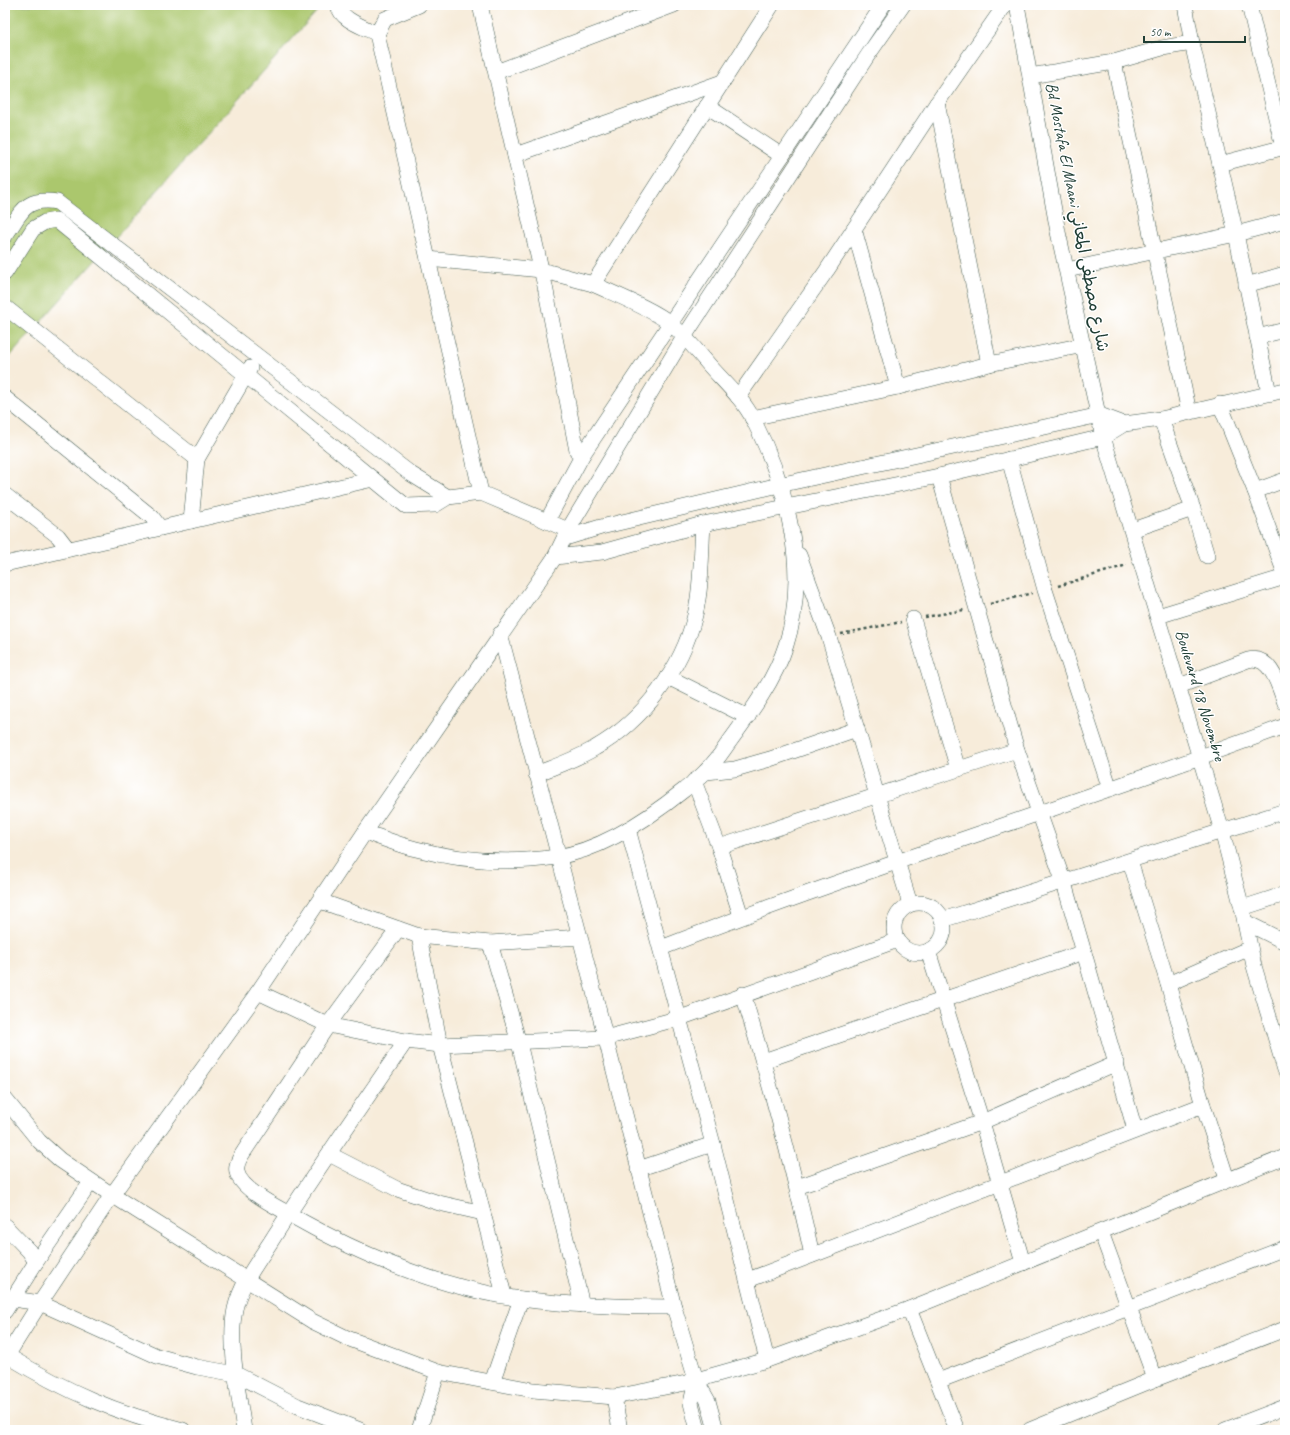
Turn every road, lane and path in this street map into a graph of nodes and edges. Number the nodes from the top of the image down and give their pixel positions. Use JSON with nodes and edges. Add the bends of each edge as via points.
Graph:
{"nodes":[{"id":1,"x":338,"y":5,"type":"edge"},
{"id":2,"x":419,"y":5,"type":"edge"},
{"id":3,"x":480,"y":5,"type":"edge"},
{"id":4,"x":674,"y":5,"type":"edge"},
{"id":5,"x":772,"y":5,"type":"edge"},
{"id":6,"x":883,"y":5,"type":"edge"},
{"id":7,"x":903,"y":5,"type":"edge"},
{"id":8,"x":1005,"y":5,"type":"edge"},
{"id":9,"x":1017,"y":5,"type":"edge"},
{"id":10,"x":1185,"y":5,"type":"edge"},
{"id":11,"x":1249,"y":5,"type":"edge"},
{"id":12,"x":377,"y":34,"type":"junction"},
{"id":13,"x":1192,"y":43,"type":"junction"},
{"id":14,"x":1114,"y":62,"type":"junction"},
{"id":15,"x":496,"y":72,"type":"junction"},
{"id":16,"x":1030,"y":76,"type":"junction"},
{"id":17,"x":722,"y":82,"type":"junction"},
{"id":18,"x":937,"y":103,"type":"junction"},
{"id":19,"x":707,"y":106,"type":"junction"},
{"id":20,"x":1284,"y":147,"type":"edge"},
{"id":21,"x":515,"y":155,"type":"junction"},
{"id":22,"x":782,"y":156,"type":"junction"},
{"id":23,"x":1220,"y":164,"type":"junction"},
{"id":24,"x":49,"y":201,"type":"junction"},
{"id":25,"x":51,"y":221,"type":"junction"},
{"id":26,"x":1285,"y":221,"type":"edge"},
{"id":27,"x":854,"y":229,"type":"junction"},
{"id":28,"x":1236,"y":234,"type":"junction"},
{"id":29,"x":5,"y":236,"type":"edge"},
{"id":30,"x":1156,"y":251,"type":"junction"},
{"id":31,"x":428,"y":259,"type":"junction"},
{"id":32,"x":541,"y":270,"type":"junction"},
{"id":33,"x":1067,"y":270,"type":"junction"},
{"id":34,"x":5,"y":272,"type":"edge"},
{"id":35,"x":1285,"y":274,"type":"edge"},
{"id":36,"x":593,"y":284,"type":"junction"},
{"id":37,"x":1246,"y":285,"type":"junction"},
{"id":38,"x":5,"y":307,"type":"edge"},
{"id":39,"x":670,"y":324,"type":"junction"},
{"id":40,"x":1285,"y":330,"type":"edge"},
{"id":41,"x":684,"y":337,"type":"junction"},
{"id":42,"x":1257,"y":337,"type":"junction"},
{"id":43,"x":1084,"y":346,"type":"junction"},
{"id":44,"x":258,"y":356,"type":"junction"},
{"id":45,"x":988,"y":364,"type":"junction"},
{"id":46,"x":246,"y":375,"type":"junction"},
{"id":47,"x":898,"y":387,"type":"junction"},
{"id":48,"x":1285,"y":390,"type":"edge"},
{"id":49,"x":1269,"y":393,"type":"junction"},
{"id":50,"x":738,"y":397,"type":"junction"},
{"id":51,"x":5,"y":398,"type":"edge"},
{"id":52,"x":1220,"y":404,"type":"junction"},
{"id":53,"x":1190,"y":412,"type":"junction"},
{"id":54,"x":1100,"y":415,"type":"junction"},
{"id":55,"x":752,"y":418,"type":"junction"},
{"id":56,"x":1161,"y":419,"type":"junction"},
{"id":57,"x":1124,"y":424,"type":"junction"},
{"id":58,"x":1103,"y":437,"type":"junction"},
{"id":59,"x":584,"y":454,"type":"junction"},
{"id":60,"x":197,"y":459,"type":"junction"},
{"id":61,"x":1009,"y":459,"type":"junction"},
{"id":62,"x":939,"y":476,"type":"junction"},
{"id":63,"x":373,"y":479,"type":"junction"},
{"id":64,"x":1285,"y":480,"type":"edge"},
{"id":65,"x":779,"y":485,"type":"junction"},
{"id":66,"x":1256,"y":491,"type":"junction"},
{"id":67,"x":481,"y":493,"type":"junction"},
{"id":68,"x":5,"y":495,"type":"edge"},
{"id":69,"x":448,"y":497,"type":"junction"},
{"id":70,"x":786,"y":506,"type":"junction"},
{"id":71,"x":1193,"y":509,"type":"junction"},
{"id":72,"x":191,"y":521,"type":"junction"},
{"id":73,"x":547,"y":521,"type":"junction"},
{"id":74,"x":703,"y":524,"type":"junction"},
{"id":75,"x":160,"y":528,"type":"junction"},
{"id":76,"x":1132,"y":530,"type":"junction"},
{"id":77,"x":566,"y":534,"type":"junction"},
{"id":78,"x":794,"y":540,"type":"junction"},
{"id":79,"x":68,"y":549,"type":"junction"},
{"id":80,"x":1207,"y":556,"type":"dead end"},
{"id":81,"x":555,"y":557,"type":"junction"},
{"id":82,"x":5,"y":564,"type":"edge"},
{"id":83,"x":1285,"y":575,"type":"edge"},
{"id":84,"x":1158,"y":616,"type":"junction"},
{"id":85,"x":913,"y":619,"type":"dead end"},
{"id":86,"x":500,"y":634,"type":"junction"},
{"id":87,"x":668,"y":677,"type":"junction"},
{"id":88,"x":1179,"y":686,"type":"junction"},
{"id":89,"x":1285,"y":703,"type":"edge"},
{"id":90,"x":748,"y":717,"type":"junction"},
{"id":91,"x":1285,"y":726,"type":"edge"},
{"id":92,"x":857,"y":729,"type":"junction"},
{"id":93,"x":1018,"y":750,"type":"junction"},
{"id":94,"x":1200,"y":758,"type":"junction"},
{"id":95,"x":958,"y":769,"type":"junction"},
{"id":96,"x":536,"y":774,"type":"junction"},
{"id":97,"x":700,"y":777,"type":"junction"},
{"id":98,"x":1110,"y":789,"type":"junction"},
{"id":99,"x":876,"y":795,"type":"junction"},
{"id":100,"x":1285,"y":811,"type":"edge"},
{"id":101,"x":1039,"y":814,"type":"junction"},
{"id":102,"x":628,"y":830,"type":"junction"},
{"id":103,"x":1222,"y":831,"type":"junction"},
{"id":104,"x":365,"y":832,"type":"junction"},
{"id":105,"x":719,"y":847,"type":"junction"},
{"id":106,"x":558,"y":857,"type":"junction"},
{"id":107,"x":896,"y":861,"type":"junction"},
{"id":108,"x":1130,"y":861,"type":"junction"},
{"id":109,"x":1064,"y":883,"type":"junction"},
{"id":110,"x":1285,"y":894,"type":"edge"},
{"id":111,"x":320,"y":901,"type":"junction"},
{"id":112,"x":910,"y":904,"type":"junction"},
{"id":113,"x":1243,"y":915,"type":"junction"},
{"id":114,"x":741,"y":916,"type":"junction"},
{"id":115,"x":942,"y":920,"type":"junction"},
{"id":116,"x":398,"y":929,"type":"junction"},
{"id":117,"x":419,"y":936,"type":"junction"},
{"id":118,"x":580,"y":937,"type":"junction"},
{"id":119,"x":898,"y":940,"type":"junction"},
{"id":120,"x":1285,"y":942,"type":"edge"},
{"id":121,"x":490,"y":943,"type":"junction"},
{"id":122,"x":661,"y":948,"type":"junction"},
{"id":123,"x":1250,"y":948,"type":"junction"},
{"id":124,"x":928,"y":951,"type":"junction"},
{"id":125,"x":1084,"y":952,"type":"junction"},
{"id":126,"x":1168,"y":984,"type":"junction"},
{"id":127,"x":258,"y":992,"type":"junction"},
{"id":128,"x":743,"y":994,"type":"junction"},
{"id":129,"x":944,"y":999,"type":"junction"},
{"id":130,"x":680,"y":1018,"type":"junction"},
{"id":131,"x":328,"y":1024,"type":"junction"},
{"id":132,"x":605,"y":1038,"type":"junction"},
{"id":133,"x":406,"y":1041,"type":"junction"},
{"id":134,"x":519,"y":1043,"type":"junction"},
{"id":135,"x":440,"y":1046,"type":"junction"},
{"id":136,"x":763,"y":1061,"type":"junction"},
{"id":137,"x":1117,"y":1063,"type":"junction"},
{"id":138,"x":1285,"y":1070,"type":"edge"},
{"id":139,"x":5,"y":1099,"type":"edge"},
{"id":140,"x":1203,"y":1104,"type":"junction"},
{"id":141,"x":982,"y":1122,"type":"junction"},
{"id":142,"x":1135,"y":1130,"type":"junction"},
{"id":143,"x":713,"y":1144,"type":"junction"},
{"id":144,"x":329,"y":1154,"type":"junction"},
{"id":145,"x":1285,"y":1157,"type":"edge"},
{"id":146,"x":638,"y":1169,"type":"junction"},
{"id":147,"x":1227,"y":1179,"type":"junction"},
{"id":148,"x":91,"y":1182,"type":"junction"},
{"id":149,"x":1000,"y":1182,"type":"junction"},
{"id":150,"x":797,"y":1187,"type":"junction"},
{"id":151,"x":112,"y":1196,"type":"junction"},
{"id":152,"x":483,"y":1213,"type":"junction"},
{"id":153,"x":288,"y":1214,"type":"junction"},
{"id":154,"x":5,"y":1226,"type":"edge"},
{"id":155,"x":1101,"y":1232,"type":"junction"},
{"id":156,"x":1285,"y":1248,"type":"edge"},
{"id":157,"x":812,"y":1255,"type":"junction"},
{"id":158,"x":36,"y":1262,"type":"junction"},
{"id":159,"x":1023,"y":1263,"type":"junction"},
{"id":160,"x":248,"y":1280,"type":"junction"},
{"id":161,"x":748,"y":1280,"type":"junction"},
{"id":162,"x":504,"y":1295,"type":"junction"},
{"id":163,"x":521,"y":1299,"type":"junction"},
{"id":164,"x":9,"y":1300,"type":"edge"},
{"id":165,"x":40,"y":1303,"type":"junction"},
{"id":166,"x":582,"y":1305,"type":"junction"},
{"id":167,"x":674,"y":1307,"type":"junction"},
{"id":168,"x":1129,"y":1307,"type":"junction"},
{"id":169,"x":909,"y":1309,"type":"junction"},
{"id":170,"x":5,"y":1311,"type":"edge"},
{"id":171,"x":1285,"y":1330,"type":"edge"},
{"id":172,"x":6,"y":1357,"type":"edge"},
{"id":173,"x":767,"y":1360,"type":"junction"},
{"id":174,"x":438,"y":1372,"type":"junction"},
{"id":175,"x":236,"y":1374,"type":"junction"},
{"id":176,"x":1155,"y":1379,"type":"junction"},
{"id":177,"x":696,"y":1380,"type":"junction"},
{"id":178,"x":938,"y":1381,"type":"junction"},
{"id":179,"x":492,"y":1382,"type":"junction"},
{"id":180,"x":614,"y":1397,"type":"junction"},
{"id":181,"x":1285,"y":1407,"type":"edge"},
{"id":182,"x":1062,"y":1424,"type":"edge"},
{"id":183,"x":183,"y":1430,"type":"edge"},
{"id":184,"x":244,"y":1430,"type":"edge"},
{"id":185,"x":360,"y":1430,"type":"edge"},
{"id":186,"x":419,"y":1430,"type":"edge"},
{"id":187,"x":620,"y":1430,"type":"edge"},
{"id":188,"x":698,"y":1430,"type":"edge"},
{"id":189,"x":716,"y":1430,"type":"edge"},
{"id":190,"x":957,"y":1430,"type":"edge"},
{"id":191,"x":1030,"y":1430,"type":"edge"},
{"id":192,"x":1225,"y":1430,"type":"edge"}],
"edges":[{"from":1,"to":12,"type":"street","via":[[339,10],[352,22]]},
{"from":2,"to":12,"type":"street","via":[[385,19]]},
{"from":3,"to":15,"type":"street"},
{"from":4,"to":15,"type":"street"},
{"from":5,"to":17,"type":"street"},
{"from":6,"to":22,"type":"street"},
{"from":7,"to":41,"type":"street"},
{"from":8,"to":18,"type":"street"},
{"from":9,"to":16,"type":"street","name":"Bd Mostafa El Maani شارع مصطفى المعاني"},
{"from":10,"to":13,"type":"street"},
{"from":11,"to":20,"type":"street"},
{"from":12,"to":31,"type":"street"},
{"from":13,"to":14,"type":"street","via":[[1154,50]]},
{"from":13,"to":23,"type":"street"},
{"from":14,"to":16,"type":"street"},
{"from":14,"to":30,"type":"street"},
{"from":15,"to":21,"type":"street"},
{"from":16,"to":33,"type":"street","name":"Bd Mostafa El Maani شارع مصطفى المعاني"},
{"from":17,"to":19,"type":"street"},
{"from":17,"to":21,"type":"street"},
{"from":18,"to":27,"type":"street"},
{"from":18,"to":45,"type":"street"},
{"from":19,"to":22,"type":"street"},
{"from":19,"to":36,"type":"street"},
{"from":20,"to":23,"type":"street"},
{"from":21,"to":32,"type":"street"},
{"from":22,"to":39,"type":"street"},
{"from":23,"to":28,"type":"street"},
{"from":24,"to":25,"type":"street"},
{"from":24,"to":29,"type":"street","via":[[28,204]]},
{"from":24,"to":44,"type":"street","via":[[57,202]]},
{"from":25,"to":34,"type":"street","via":[[33,229]]},
{"from":25,"to":46,"type":"street","via":[[56,220]]},
{"from":26,"to":28,"type":"street"},
{"from":27,"to":47,"type":"street"},
{"from":27,"to":50,"type":"street"},
{"from":28,"to":30,"type":"street"},
{"from":28,"to":37,"type":"street"},
{"from":30,"to":33,"type":"street"},
{"from":30,"to":53,"type":"street"},
{"from":31,"to":32,"type":"street"},
{"from":31,"to":67,"type":"street"},
{"from":32,"to":36,"type":"street"},
{"from":32,"to":59,"type":"street","via":[[577,451]]},
{"from":33,"to":43,"type":"street","name":"Bd Mostafa El Maani شارع مصطفى المعاني"},
{"from":35,"to":37,"type":"street"},
{"from":36,"to":39,"type":"street","via":[[663,318]]},
{"from":37,"to":42,"type":"street"},
{"from":38,"to":60,"type":"street"},
{"from":39,"to":41,"type":"street"},
{"from":39,"to":59,"type":"street"},
{"from":40,"to":42,"type":"street"},
{"from":41,"to":50,"type":"street"},
{"from":41,"to":77,"type":"street"},
{"from":42,"to":49,"type":"street"},
{"from":43,"to":45,"type":"street"},
{"from":43,"to":54,"type":"street","name":"Bd Mostafa El Maani شارع مصطفى المعاني"},
{"from":44,"to":46,"type":"street"},
{"from":44,"to":69,"type":"street","via":[[411,474]]},
{"from":45,"to":47,"type":"street"},
{"from":46,"to":60,"type":"street"},
{"from":46,"to":63,"type":"street"},
{"from":47,"to":55,"type":"street"},
{"from":48,"to":49,"type":"street"},
{"from":49,"to":52,"type":"street"},
{"from":50,"to":55,"type":"street"},
{"from":51,"to":75,"type":"street","via":[[152,517]]},
{"from":52,"to":53,"type":"street"},
{"from":52,"to":66,"type":"street"},
{"from":53,"to":56,"type":"street"},
{"from":54,"to":57,"type":"street"},
{"from":54,"to":58,"type":"street","name":"Bd Mostafa El Maani شارع مصطفى المعاني"},
{"from":54,"to":65,"type":"street"},
{"from":55,"to":65,"type":"street"},
{"from":56,"to":57,"type":"street"},
{"from":56,"to":71,"type":"street"},
{"from":57,"to":58,"type":"street"},
{"from":58,"to":61,"type":"street"},
{"from":58,"to":76,"type":"street","name":"Boulevard 18 Novembre"},
{"from":59,"to":73,"type":"street"},
{"from":60,"to":72,"type":"street"},
{"from":61,"to":62,"type":"street"},
{"from":61,"to":98,"type":"street","via":[[1045,590]]},
{"from":62,"to":70,"type":"street"},
{"from":62,"to":93,"type":"street"},
{"from":63,"to":69,"type":"street","via":[[406,506],[435,505]]},
{"from":63,"to":72,"type":"street"},
{"from":64,"to":66,"type":"street"},
{"from":65,"to":70,"type":"street"},
{"from":65,"to":77,"type":"street"},
{"from":66,"to":83,"type":"street"},
{"from":67,"to":69,"type":"street"},
{"from":67,"to":73,"type":"street"},
{"from":68,"to":79,"type":"street","via":[[58,536]]},
{"from":70,"to":74,"type":"street"},
{"from":70,"to":78,"type":"street"},
{"from":71,"to":76,"type":"street"},
{"from":71,"to":80,"type":"street"},
{"from":72,"to":75,"type":"street"},
{"from":73,"to":77,"type":"street"},
{"from":74,"to":81,"type":"street","via":[[602,552]]},
{"from":74,"to":87,"type":"street","via":[[695,614],[689,636]]},
{"from":75,"to":79,"type":"street"},
{"from":76,"to":84,"type":"street","name":"Boulevard 18 Novembre"},
{"from":77,"to":81,"type":"street"},
{"from":78,"to":90,"type":"street","via":[[794,616],[786,647],[758,703]]},
{"from":78,"to":92,"type":"street","via":[[829,637]]},
{"from":79,"to":82,"type":"street"},
{"from":81,"to":86,"type":"street"},
{"from":83,"to":84,"type":"street"},
{"from":84,"to":88,"type":"street","name":"Boulevard 18 Novembre"},
{"from":85,"to":95,"type":"street"},
{"from":86,"to":96,"type":"street"},
{"from":86,"to":104,"type":"street"},
{"from":87,"to":90,"type":"street"},
{"from":87,"to":96,"type":"street","via":[[652,701],[624,727],[595,748]]},
{"from":88,"to":89,"type":"street","via":[[1248,660],[1258,659],[1263,661],[1271,672]]},
{"from":88,"to":94,"type":"street","name":"Boulevard 18 Novembre"},
{"from":90,"to":97,"type":"street"},
{"from":91,"to":94,"type":"street"},
{"from":92,"to":97,"type":"street","via":[[770,759]]},
{"from":92,"to":99,"type":"street"},
{"from":93,"to":95,"type":"street"},
{"from":93,"to":101,"type":"street"},
{"from":94,"to":98,"type":"street"},
{"from":94,"to":103,"type":"street","name":"Boulevard 18 Novembre"},
{"from":95,"to":99,"type":"street"},
{"from":96,"to":106,"type":"street"},
{"from":97,"to":102,"type":"street","via":[[660,809]]},
{"from":97,"to":105,"type":"street"},
{"from":98,"to":101,"type":"street"},
{"from":99,"to":105,"type":"street"},
{"from":99,"to":107,"type":"street"},
{"from":100,"to":103,"type":"street"},
{"from":101,"to":107,"type":"street"},
{"from":101,"to":109,"type":"street"},
{"from":102,"to":106,"type":"street","via":[[590,847]]},
{"from":102,"to":122,"type":"street"},
{"from":103,"to":108,"type":"street"},
{"from":103,"to":113,"type":"street","name":"Boulevard 18 Novembre"},
{"from":104,"to":106,"type":"street","via":[[416,849],[453,856],[508,862]]},
{"from":104,"to":111,"type":"street"},
{"from":105,"to":114,"type":"street"},
{"from":106,"to":118,"type":"street"},
{"from":107,"to":112,"type":"street"},
{"from":107,"to":114,"type":"street"},
{"from":108,"to":109,"type":"street"},
{"from":108,"to":126,"type":"street"},
{"from":109,"to":115,"type":"street"},
{"from":109,"to":125,"type":"street"},
{"from":110,"to":113,"type":"street"},
{"from":111,"to":116,"type":"street"},
{"from":111,"to":127,"type":"street"},
{"from":112,"to":115,"type":"street","via":[[924,903],[930,906]]},
{"from":112,"to":119,"type":"street","via":[[896,919],[894,926]]},
{"from":113,"to":120,"type":"street"},
{"from":113,"to":123,"type":"street","name":"Boulevard 18 Novembre"},
{"from":114,"to":122,"type":"street"},
{"from":115,"to":124,"type":"street","via":[[942,936]]},
{"from":116,"to":117,"type":"street"},
{"from":116,"to":131,"type":"street"},
{"from":117,"to":121,"type":"street"},
{"from":117,"to":135,"type":"street"},
{"from":118,"to":121,"type":"street"},
{"from":118,"to":132,"type":"street"},
{"from":119,"to":124,"type":"street","via":[[908,950]]},
{"from":119,"to":128,"type":"street"},
{"from":121,"to":134,"type":"street"},
{"from":122,"to":130,"type":"street"},
{"from":123,"to":126,"type":"street"},
{"from":123,"to":138,"type":"street","name":"Boulevard 18 Novembre"},
{"from":124,"to":129,"type":"street"},
{"from":125,"to":129,"type":"street"},
{"from":125,"to":137,"type":"street"},
{"from":126,"to":140,"type":"street"},
{"from":127,"to":131,"type":"street"},
{"from":127,"to":151,"type":"street"},
{"from":128,"to":130,"type":"street"},
{"from":128,"to":136,"type":"street"},
{"from":129,"to":136,"type":"street"},
{"from":129,"to":141,"type":"street"},
{"from":130,"to":132,"type":"street"},
{"from":130,"to":143,"type":"street"},
{"from":131,"to":133,"type":"street"},
{"from":131,"to":153,"type":"street","via":[[258,1129],[237,1166],[242,1183],[266,1202]]},
{"from":132,"to":134,"type":"street"},
{"from":132,"to":146,"type":"street"},
{"from":133,"to":135,"type":"street"},
{"from":133,"to":144,"type":"street"},
{"from":134,"to":135,"type":"street"},
{"from":134,"to":166,"type":"street"},
{"from":135,"to":152,"type":"street"},
{"from":136,"to":150,"type":"street"},
{"from":137,"to":141,"type":"street"},
{"from":137,"to":142,"type":"street"},
{"from":139,"to":148,"type":"street","via":[[38,1141]]},
{"from":140,"to":142,"type":"street"},
{"from":140,"to":147,"type":"street"},
{"from":141,"to":149,"type":"street"},
{"from":141,"to":150,"type":"street"},
{"from":142,"to":149,"type":"street"},
{"from":143,"to":146,"type":"street"},
{"from":143,"to":161,"type":"street"},
{"from":144,"to":152,"type":"street","via":[[397,1189],[439,1203]]},
{"from":144,"to":153,"type":"street"},
{"from":145,"to":147,"type":"street"},
{"from":146,"to":167,"type":"street"},
{"from":147,"to":155,"type":"street"},
{"from":148,"to":151,"type":"street"},
{"from":148,"to":158,"type":"street"},
{"from":149,"to":157,"type":"street"},
{"from":149,"to":159,"type":"street"},
{"from":150,"to":157,"type":"street"},
{"from":151,"to":160,"type":"street"},
{"from":151,"to":165,"type":"street"},
{"from":152,"to":162,"type":"street"},
{"from":153,"to":160,"type":"street"},
{"from":153,"to":162,"type":"street","via":[[369,1255],[447,1282]]},
{"from":154,"to":158,"type":"street"},
{"from":155,"to":159,"type":"street"},
{"from":155,"to":168,"type":"street"},
{"from":156,"to":168,"type":"street"},
{"from":157,"to":161,"type":"street"},
{"from":158,"to":164,"type":"street"},
{"from":159,"to":169,"type":"street"},
{"from":160,"to":174,"type":"street","via":[[279,1302],[347,1338]]},
{"from":160,"to":175,"type":"street","via":[[235,1311],[233,1335]]},
{"from":161,"to":173,"type":"street"},
{"from":162,"to":163,"type":"street"},
{"from":163,"to":166,"type":"street"},
{"from":163,"to":179,"type":"street"},
{"from":164,"to":165,"type":"street"},
{"from":164,"to":170,"type":"street"},
{"from":165,"to":172,"type":"street"},
{"from":165,"to":175,"type":"street","via":[[157,1356]]},
{"from":166,"to":167,"type":"street"},
{"from":167,"to":177,"type":"street"},
{"from":168,"to":176,"type":"street"},
{"from":168,"to":178,"type":"street"},
{"from":169,"to":173,"type":"street"},
{"from":169,"to":178,"type":"street"},
{"from":171,"to":176,"type":"street"},
{"from":172,"to":183,"type":"street","via":[[98,1404]]},
{"from":173,"to":177,"type":"street"},
{"from":174,"to":179,"type":"street"},
{"from":174,"to":186,"type":"street"},
{"from":175,"to":184,"type":"street"},
{"from":175,"to":185,"type":"street","via":[[298,1406]]},
{"from":176,"to":182,"type":"street"},
{"from":177,"to":180,"type":"street"},
{"from":177,"to":188,"type":"street","via":[[691,1403]]},
{"from":177,"to":189,"type":"street","via":[[708,1401]]},
{"from":178,"to":190,"type":"street"},
{"from":179,"to":180,"type":"street","via":[[533,1390]]},
{"from":180,"to":187,"type":"street"},
{"from":181,"to":192,"type":"street"},
{"from":182,"to":191,"type":"street"}]}
